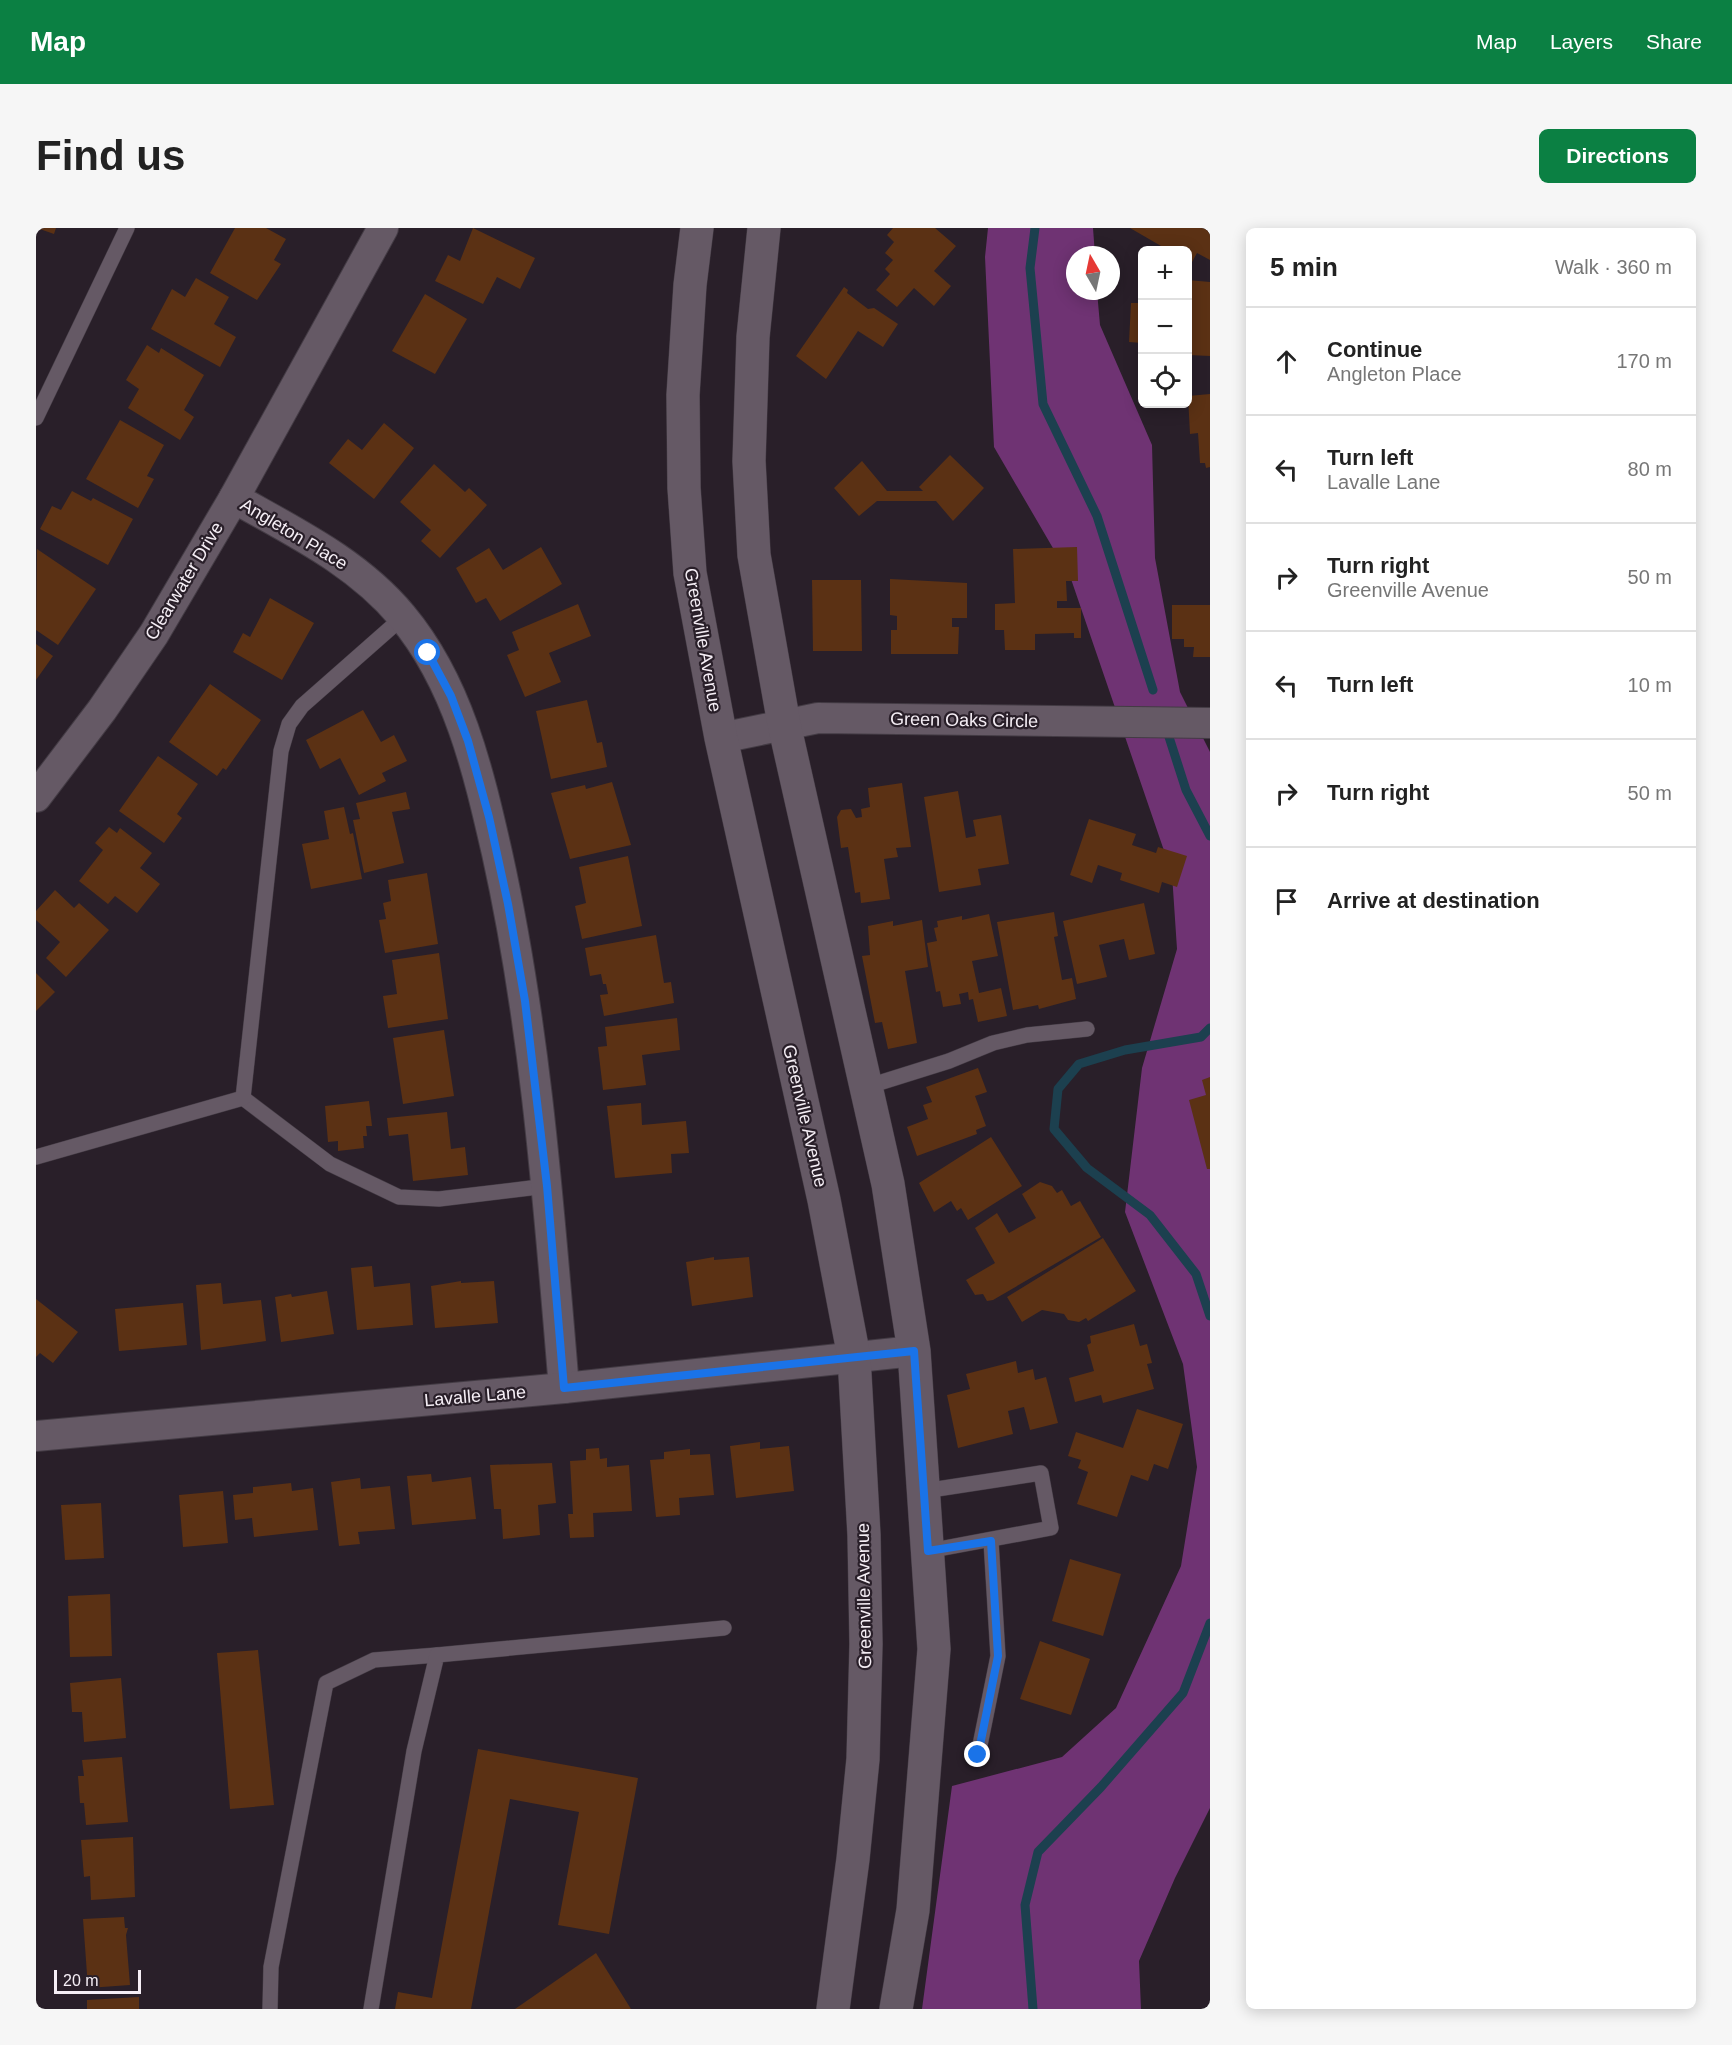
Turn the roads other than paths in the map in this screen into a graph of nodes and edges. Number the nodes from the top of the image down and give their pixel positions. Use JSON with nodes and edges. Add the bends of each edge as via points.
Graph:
{"nodes":[{"id":1,"x":127,"y":228,"type":"edge"},
{"id":2,"x":383,"y":228,"type":"edge"},
{"id":3,"x":697,"y":228,"type":"edge"},
{"id":4,"x":764,"y":228,"type":"edge"},
{"id":5,"x":36,"y":418,"type":"edge"},
{"id":6,"x":234,"y":498,"type":"junction"},
{"id":7,"x":403,"y":617,"type":"junction"},
{"id":8,"x":1210,"y":723,"type":"edge"},
{"id":9,"x":784,"y":724,"type":"junction"},
{"id":10,"x":720,"y":738,"type":"junction"},
{"id":11,"x":36,"y":797,"type":"edge"},
{"id":12,"x":1087,"y":1029,"type":"dead end"},
{"id":13,"x":866,"y":1087,"type":"junction"},
{"id":14,"x":243,"y":1098,"type":"junction"},
{"id":15,"x":36,"y":1157,"type":"edge"},
{"id":16,"x":547,"y":1186,"type":"junction"},
{"id":17,"x":914,"y":1351,"type":"junction"},
{"id":18,"x":854,"y":1357,"type":"junction"},
{"id":19,"x":564,"y":1388,"type":"junction"},
{"id":20,"x":36,"y":1436,"type":"edge"},
{"id":21,"x":924,"y":1491,"type":"junction"},
{"id":22,"x":991,"y":1541,"type":"junction"},
{"id":23,"x":928,"y":1551,"type":"junction"},
{"id":24,"x":724,"y":1628,"type":"dead end"},
{"id":25,"x":437,"y":1655,"type":"junction"},
{"id":26,"x":978,"y":1755,"type":"dead end"},
{"id":27,"x":270,"y":2009,"type":"edge"},
{"id":28,"x":371,"y":2009,"type":"edge"},
{"id":29,"x":833,"y":2009,"type":"edge"},
{"id":30,"x":896,"y":2009,"type":"edge"}],
"edges":[{"from":1,"to":5,"type":"lane"},
{"from":2,"to":6,"type":"street","name":"Clearwater Drive"},
{"from":3,"to":10,"type":"main road","name":"Greenville Avenue","via":[[683,395],[684,489],[690,573]]},
{"from":4,"to":9,"type":"main road","via":[[753,337],[749,461],[754,555]]},
{"from":6,"to":7,"type":"street","name":"Angleton Place","via":[[334,555],[376,588]]},
{"from":6,"to":11,"type":"street","name":"Clearwater Drive","via":[[154,634]]},
{"from":7,"to":14,"type":"lane","via":[[302,706],[289,724],[280,751]]},
{"from":7,"to":16,"type":"street","name":"Angleton Place","via":[[451,696],[489,817],[525,1001]]},
{"from":8,"to":9,"type":"street","name":"Green Oaks Circle","via":[[818,718]]},
{"from":9,"to":10,"type":"street","name":"Green Oaks Circle"},
{"from":9,"to":13,"type":"main road"},
{"from":10,"to":18,"type":"main road","name":"Greenville Avenue","via":[[824,1200]]},
{"from":12,"to":13,"type":"lane","via":[[993,1043]]},
{"from":13,"to":17,"type":"main road","via":[[888,1184]]},
{"from":14,"to":15,"type":"lane"},
{"from":14,"to":16,"type":"lane","via":[[330,1164],[399,1197],[439,1199]]},
{"from":16,"to":19,"type":"street","name":"Angleton Place"},
{"from":17,"to":18,"type":"street","name":"Lavalle Lane"},
{"from":17,"to":21,"type":"main road"},
{"from":18,"to":19,"type":"street","name":"Lavalle Lane"},
{"from":18,"to":29,"type":"main road","name":"Greenville Avenue","via":[[864,1535],[863,1759]]},
{"from":19,"to":20,"type":"street","name":"Lavalle Lane"},
{"from":21,"to":22,"type":"lane","via":[[1041,1473],[1052,1528]]},
{"from":21,"to":23,"type":"main road"},
{"from":22,"to":23,"type":"lane"},
{"from":22,"to":26,"type":"lane","via":[[998,1656]]},
{"from":23,"to":30,"type":"main road","via":[[934,1649],[913,1910]]},
{"from":24,"to":25,"type":"lane"},
{"from":25,"to":27,"type":"lane","via":[[374,1660],[326,1683],[271,1967]]},
{"from":25,"to":28,"type":"lane","via":[[414,1751]]}]}
